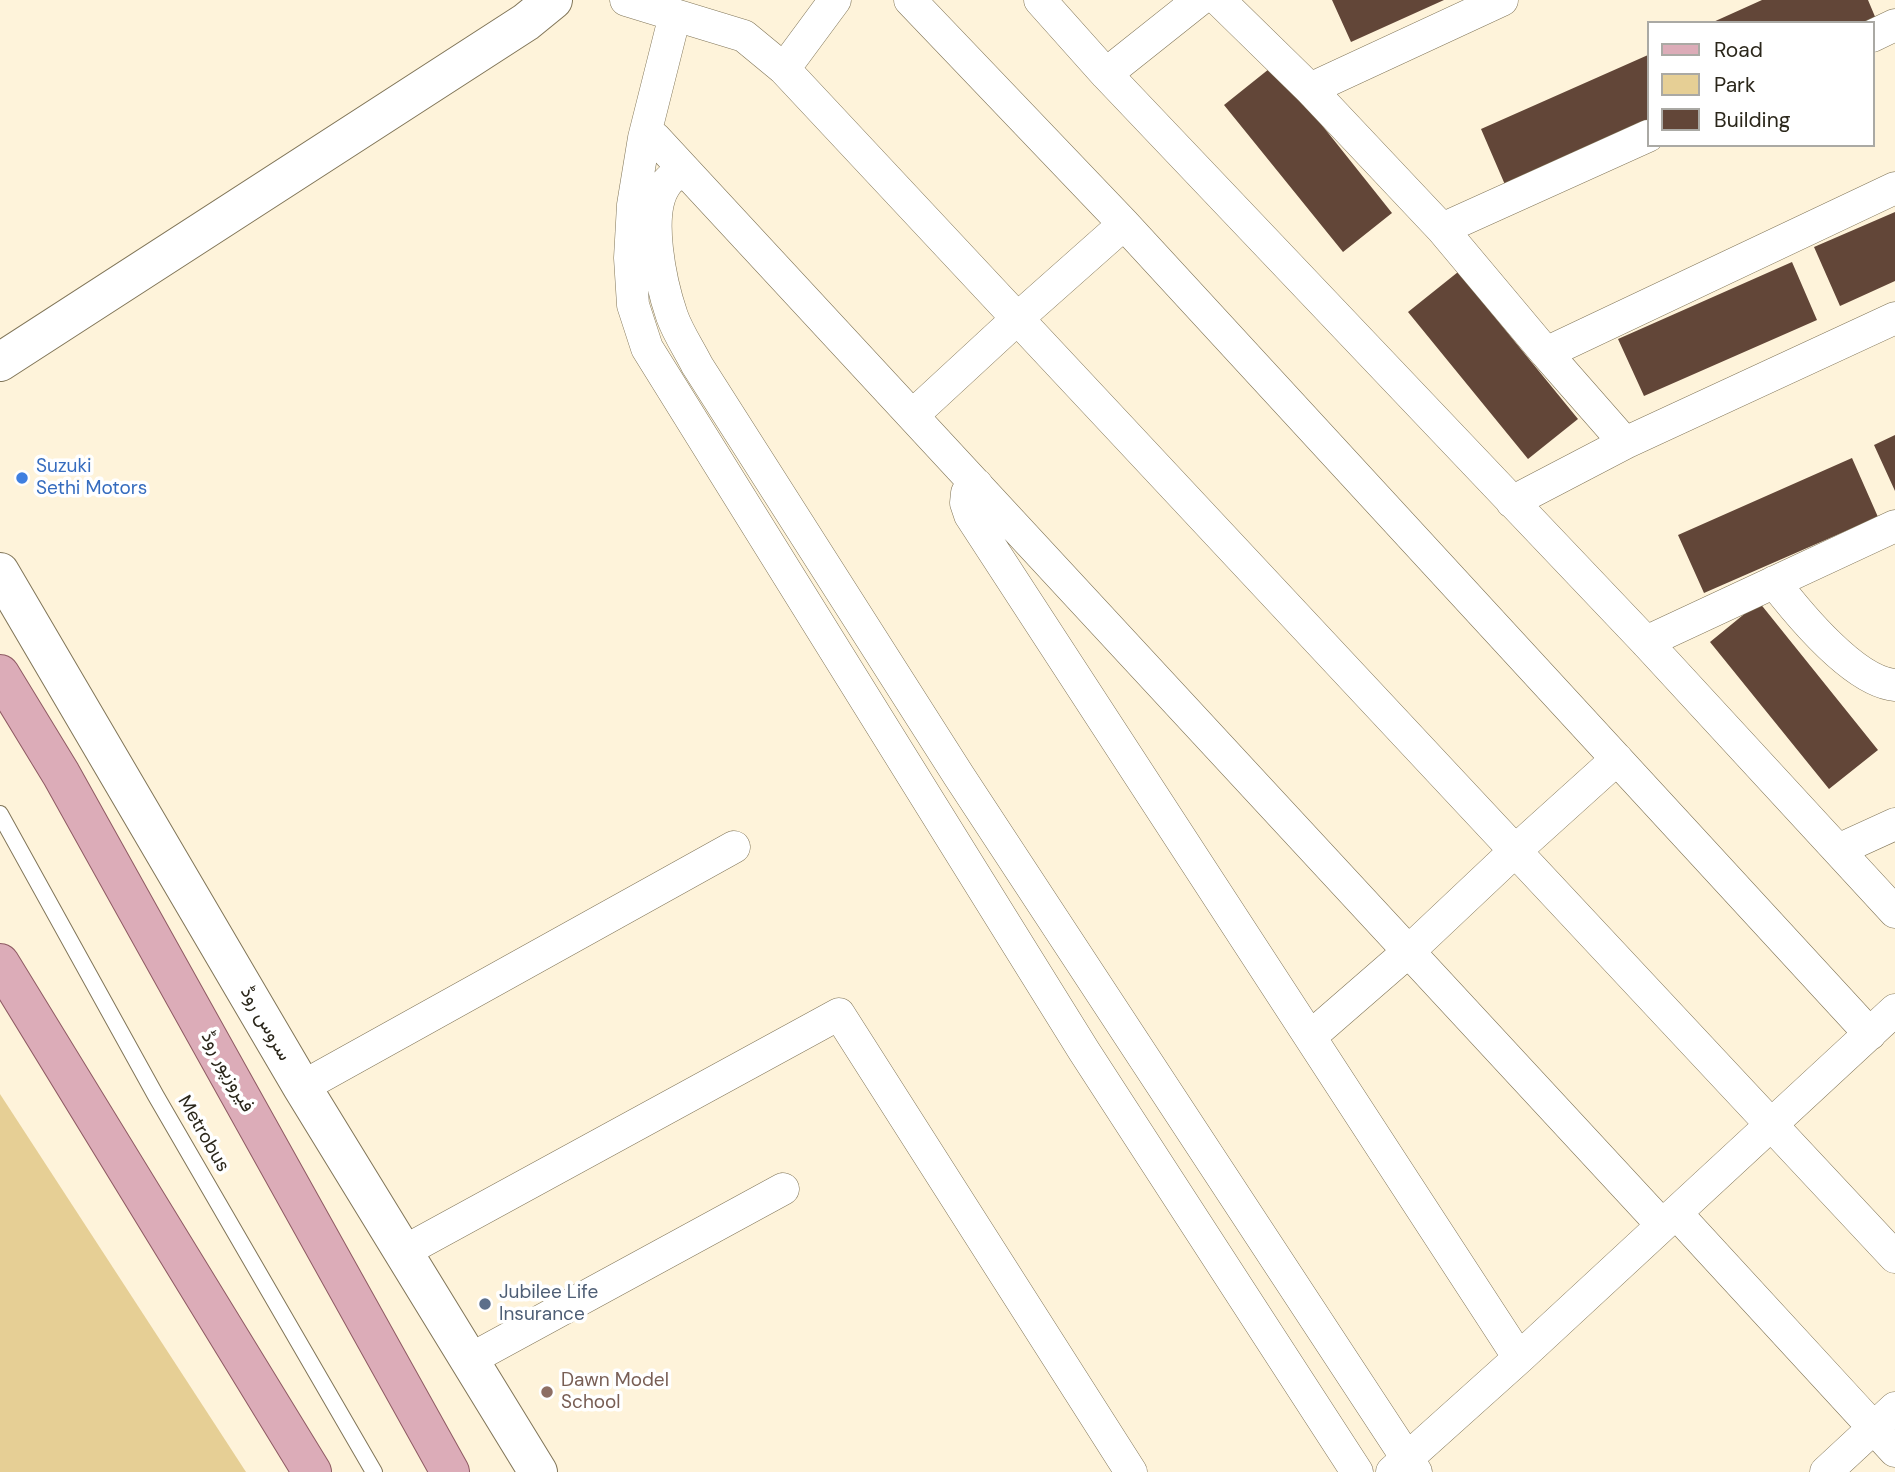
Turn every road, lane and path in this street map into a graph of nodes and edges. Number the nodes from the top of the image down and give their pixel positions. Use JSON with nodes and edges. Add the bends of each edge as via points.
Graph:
{"nodes":[{"id":1,"x":553,"y":0,"type":"edge"},
{"id":2,"x":626,"y":0,"type":"edge"},
{"id":3,"x":835,"y":0,"type":"edge"},
{"id":4,"x":910,"y":0,"type":"edge"},
{"id":5,"x":1040,"y":0,"type":"edge"},
{"id":6,"x":1199,"y":0,"type":"edge"},
{"id":7,"x":1219,"y":0,"type":"edge"},
{"id":8,"x":1502,"y":0,"type":"edge"},
{"id":9,"x":675,"y":15,"type":"junction"},
{"id":10,"x":1895,"y":26,"type":"edge"},
{"id":11,"x":1874,"y":35,"type":"edge"},
{"id":12,"x":784,"y":69,"type":"junction"},
{"id":13,"x":1106,"y":74,"type":"junction"},
{"id":14,"x":1310,"y":89,"type":"junction"},
{"id":15,"x":1646,"y":137,"type":"edge"},
{"id":16,"x":644,"y":138,"type":"junction"},
{"id":17,"x":682,"y":169,"type":"junction"},
{"id":18,"x":1895,"y":188,"type":"edge"},
{"id":19,"x":1124,"y":224,"type":"junction"},
{"id":20,"x":1443,"y":229,"type":"junction"},
{"id":21,"x":1018,"y":318,"type":"junction"},
{"id":22,"x":1895,"y":318,"type":"edge"},
{"id":23,"x":1546,"y":353,"type":"junction"},
{"id":24,"x":0,"y":362,"type":"edge"},
{"id":25,"x":913,"y":415,"type":"junction"},
{"id":26,"x":1625,"y":443,"type":"junction"},
{"id":27,"x":977,"y":485,"type":"junction"},
{"id":28,"x":1512,"y":502,"type":"junction"},
{"id":29,"x":1895,"y":526,"type":"edge"},
{"id":30,"x":0,"y":572,"type":"edge"},
{"id":31,"x":1774,"y":582,"type":"junction"},
{"id":32,"x":1646,"y":642,"type":"junction"},
{"id":33,"x":0,"y":674,"type":"edge"},
{"id":34,"x":1895,"y":685,"type":"edge"},
{"id":35,"x":1617,"y":759,"type":"junction"},
{"id":36,"x":0,"y":814,"type":"edge"},
{"id":37,"x":1895,"y":824,"type":"edge"},
{"id":38,"x":734,"y":847,"type":"dead end"},
{"id":39,"x":1838,"y":850,"type":"junction"},
{"id":40,"x":1515,"y":851,"type":"junction"},
{"id":41,"x":1895,"y":912,"type":"edge"},
{"id":42,"x":1409,"y":951,"type":"junction"},
{"id":43,"x":0,"y":963,"type":"edge"},
{"id":44,"x":1895,"y":1010,"type":"edge"},
{"id":45,"x":1870,"y":1034,"type":"junction"},
{"id":46,"x":1310,"y":1037,"type":"junction"},
{"id":47,"x":302,"y":1087,"type":"junction"},
{"id":48,"x":1770,"y":1126,"type":"junction"},
{"id":49,"x":783,"y":1189,"type":"dead end"},
{"id":50,"x":1669,"y":1219,"type":"junction"},
{"id":51,"x":403,"y":1252,"type":"junction"},
{"id":52,"x":1895,"y":1257,"type":"edge"},
{"id":53,"x":1519,"y":1358,"type":"junction"},
{"id":54,"x":469,"y":1360,"type":"junction"},
{"id":55,"x":1884,"y":1418,"type":"edge"},
{"id":56,"x":1895,"y":1451,"type":"edge"},
{"id":57,"x":1405,"y":1468,"type":"edge"},
{"id":58,"x":312,"y":1472,"type":"edge"},
{"id":59,"x":374,"y":1472,"type":"edge"},
{"id":60,"x":450,"y":1472,"type":"edge"},
{"id":61,"x":538,"y":1472,"type":"edge"},
{"id":62,"x":1131,"y":1472,"type":"edge"},
{"id":63,"x":1357,"y":1472,"type":"edge"},
{"id":64,"x":1826,"y":1472,"type":"edge"}],
"edges":[{"from":1,"to":24,"type":"street","via":[[526,22]]},
{"from":2,"to":9,"type":"street"},
{"from":3,"to":12,"type":"street"},
{"from":4,"to":19,"type":"street"},
{"from":5,"to":13,"type":"street"},
{"from":6,"to":13,"type":"street"},
{"from":7,"to":14,"type":"street"},
{"from":8,"to":14,"type":"street"},
{"from":9,"to":12,"type":"street","via":[[744,36]]},
{"from":9,"to":16,"type":"street"},
{"from":10,"to":11,"type":"street"},
{"from":12,"to":21,"type":"street"},
{"from":13,"to":28,"type":"street"},
{"from":14,"to":20,"type":"street"},
{"from":15,"to":20,"type":"street"},
{"from":16,"to":17,"type":"street","via":[[654,138]]},
{"from":16,"to":63,"type":"street","via":[[630,258],[633,305],[647,348],[1084,1051]]},
{"from":17,"to":25,"type":"street"},
{"from":17,"to":57,"type":"street","via":[[666,183],[660,196],[655,228],[658,266],[673,317],[697,365]]},
{"from":18,"to":23,"type":"street"},
{"from":19,"to":21,"type":"street"},
{"from":19,"to":35,"type":"street"},
{"from":20,"to":23,"type":"street"},
{"from":21,"to":25,"type":"street"},
{"from":21,"to":40,"type":"street"},
{"from":22,"to":26,"type":"street"},
{"from":23,"to":26,"type":"street"},
{"from":25,"to":27,"type":"street"},
{"from":26,"to":28,"type":"street"},
{"from":27,"to":42,"type":"street"},
{"from":27,"to":46,"type":"street","via":[[967,493],[970,515]]},
{"from":28,"to":32,"type":"street"},
{"from":29,"to":31,"type":"street"},
{"from":30,"to":47,"type":"street","name":"سروس روڈ"},
{"from":31,"to":32,"type":"street"},
{"from":31,"to":34,"type":"street","via":[[1822,640],[1862,671]]},
{"from":32,"to":39,"type":"street"},
{"from":33,"to":60,"type":"main road","name":"فیروزپور روڈ","via":[[61,774]]},
{"from":35,"to":40,"type":"street"},
{"from":35,"to":45,"type":"street"},
{"from":36,"to":59,"type":"lane","name":"Metrobus","via":[[156,1096]]},
{"from":37,"to":39,"type":"street"},
{"from":38,"to":47,"type":"street"},
{"from":39,"to":41,"type":"street"},
{"from":40,"to":42,"type":"street"},
{"from":40,"to":48,"type":"street"},
{"from":42,"to":46,"type":"street"},
{"from":42,"to":50,"type":"street"},
{"from":43,"to":58,"type":"main road"},
{"from":44,"to":45,"type":"street"},
{"from":45,"to":48,"type":"street"},
{"from":46,"to":53,"type":"street"},
{"from":47,"to":51,"type":"street","name":"سروس روڈ"},
{"from":48,"to":50,"type":"street"},
{"from":48,"to":52,"type":"street"},
{"from":49,"to":54,"type":"street"},
{"from":50,"to":53,"type":"street"},
{"from":50,"to":55,"type":"street"},
{"from":51,"to":54,"type":"street","name":"سروس روڈ"},
{"from":51,"to":62,"type":"street","via":[[839,1014]]},
{"from":53,"to":57,"type":"street"},
{"from":54,"to":61,"type":"street","name":"سروس روڈ"},
{"from":55,"to":56,"type":"street"},
{"from":55,"to":64,"type":"street"}]}
